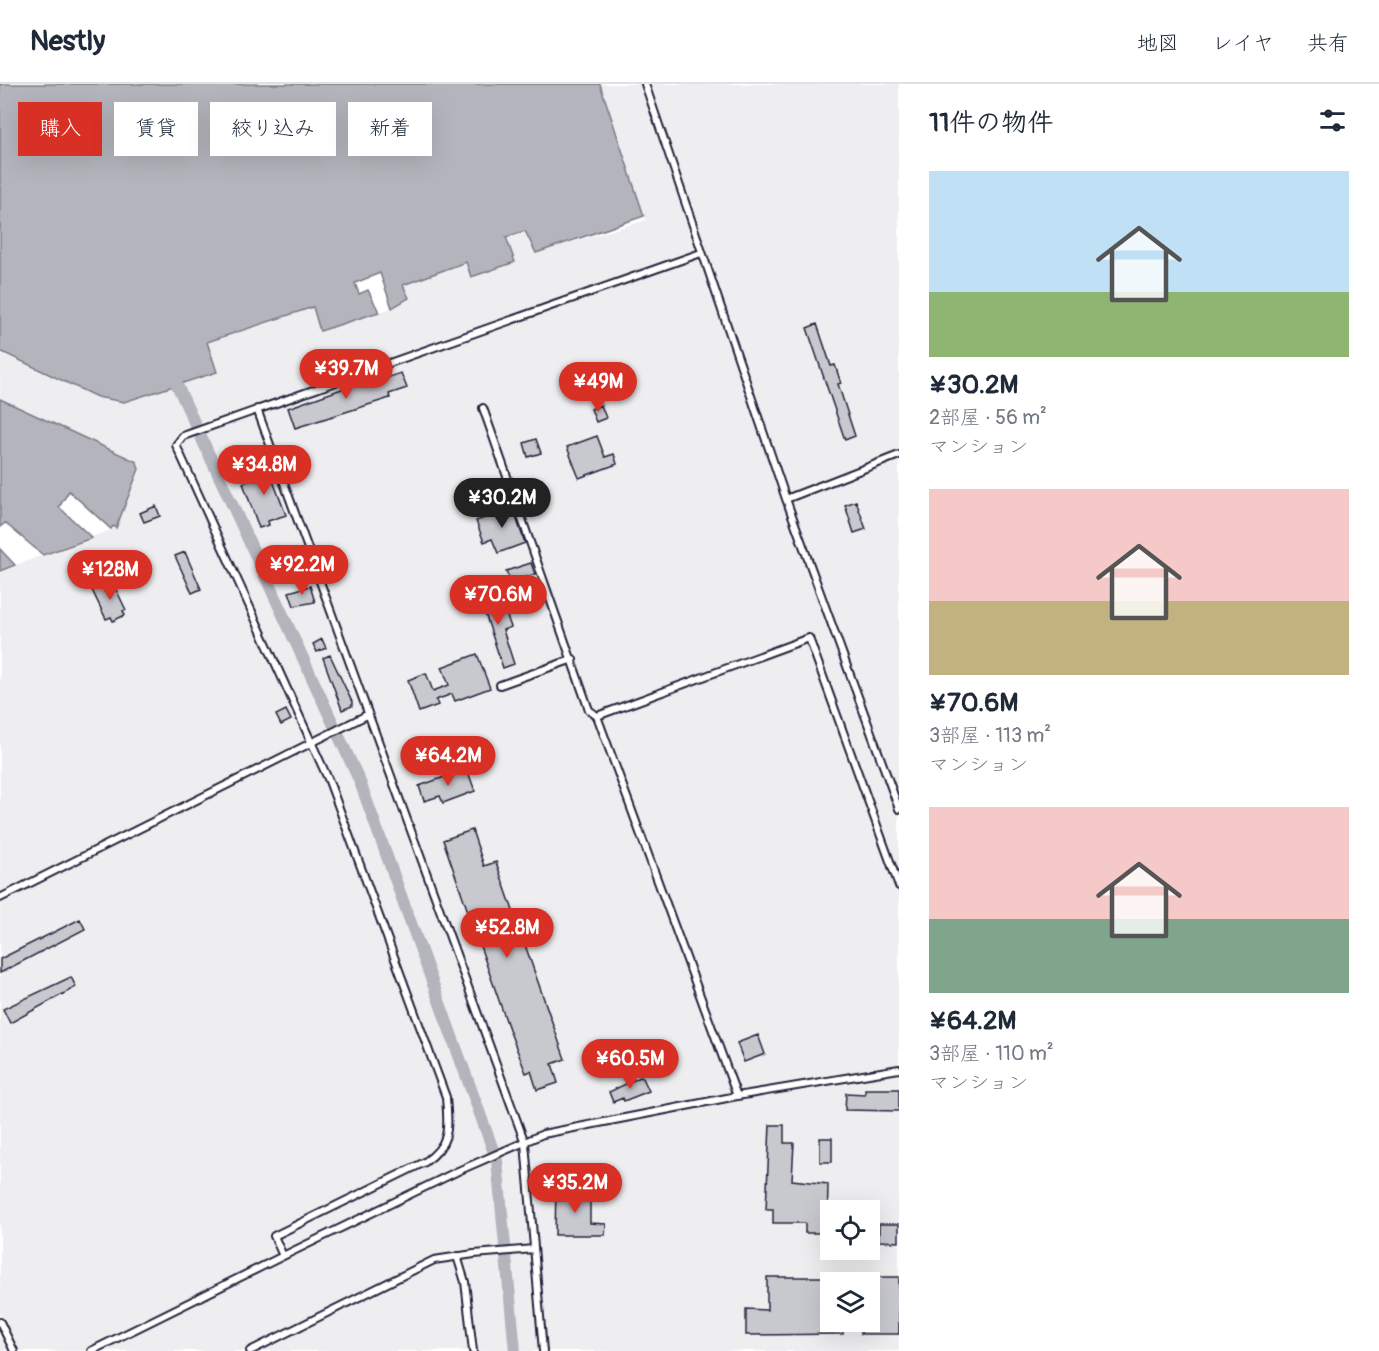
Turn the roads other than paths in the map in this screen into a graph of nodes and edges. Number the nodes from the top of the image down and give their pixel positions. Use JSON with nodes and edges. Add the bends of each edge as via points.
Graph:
{"nodes":[{"id":1,"x":645,"y":84,"type":"edge"},
{"id":2,"x":701,"y":253,"type":"junction"},
{"id":3,"x":483,"y":408,"type":"dead end"},
{"id":4,"x":257,"y":409,"type":"junction"},
{"id":5,"x":899,"y":455,"type":"edge"},
{"id":6,"x":786,"y":499,"type":"junction"},
{"id":7,"x":573,"y":659,"type":"junction"},
{"id":8,"x":500,"y":686,"type":"dead end"},
{"id":9,"x":365,"y":715,"type":"junction"},
{"id":10,"x":597,"y":716,"type":"junction"},
{"id":11,"x":312,"y":742,"type":"junction"},
{"id":12,"x":899,"y":809,"type":"edge"},
{"id":13,"x":899,"y":886,"type":"edge"},
{"id":14,"x":0,"y":898,"type":"edge"},
{"id":15,"x":899,"y":1069,"type":"edge"},
{"id":16,"x":736,"y":1096,"type":"junction"},
{"id":17,"x":525,"y":1143,"type":"junction"},
{"id":18,"x":534,"y":1249,"type":"junction"},
{"id":19,"x":283,"y":1256,"type":"junction"},
{"id":20,"x":457,"y":1256,"type":"junction"},
{"id":21,"x":0,"y":1322,"type":"edge"},
{"id":22,"x":14,"y":1351,"type":"edge"},
{"id":23,"x":91,"y":1351,"type":"edge"},
{"id":24,"x":250,"y":1351,"type":"edge"},
{"id":25,"x":473,"y":1351,"type":"edge"},
{"id":26,"x":543,"y":1351,"type":"edge"}],
"edges":[{"from":1,"to":2,"type":"lane"},
{"from":2,"to":4,"type":"lane"},
{"from":2,"to":6,"type":"lane"},
{"from":3,"to":7,"type":"lane"},
{"from":4,"to":9,"type":"lane"},
{"from":4,"to":11,"type":"lane","via":[[183,436],[176,445]]},
{"from":5,"to":6,"type":"lane"},
{"from":6,"to":12,"type":"lane"},
{"from":7,"to":8,"type":"lane"},
{"from":7,"to":10,"type":"lane","via":[[589,710]]},
{"from":9,"to":11,"type":"lane"},
{"from":9,"to":17,"type":"lane"},
{"from":10,"to":13,"type":"lane","via":[[809,638]]},
{"from":10,"to":16,"type":"lane"},
{"from":11,"to":14,"type":"lane"},
{"from":11,"to":19,"type":"lane","via":[[446,1097],[448,1123],[446,1141],[425,1162],[274,1236]]},
{"from":15,"to":16,"type":"lane"},
{"from":16,"to":17,"type":"lane","via":[[543,1134]]},
{"from":17,"to":18,"type":"lane"},
{"from":17,"to":19,"type":"lane"},
{"from":18,"to":20,"type":"lane"},
{"from":18,"to":26,"type":"lane"},
{"from":19,"to":23,"type":"lane"},
{"from":20,"to":24,"type":"lane","via":[[434,1260]]},
{"from":20,"to":25,"type":"lane","via":[[465,1282]]},
{"from":21,"to":22,"type":"lane"}]}
